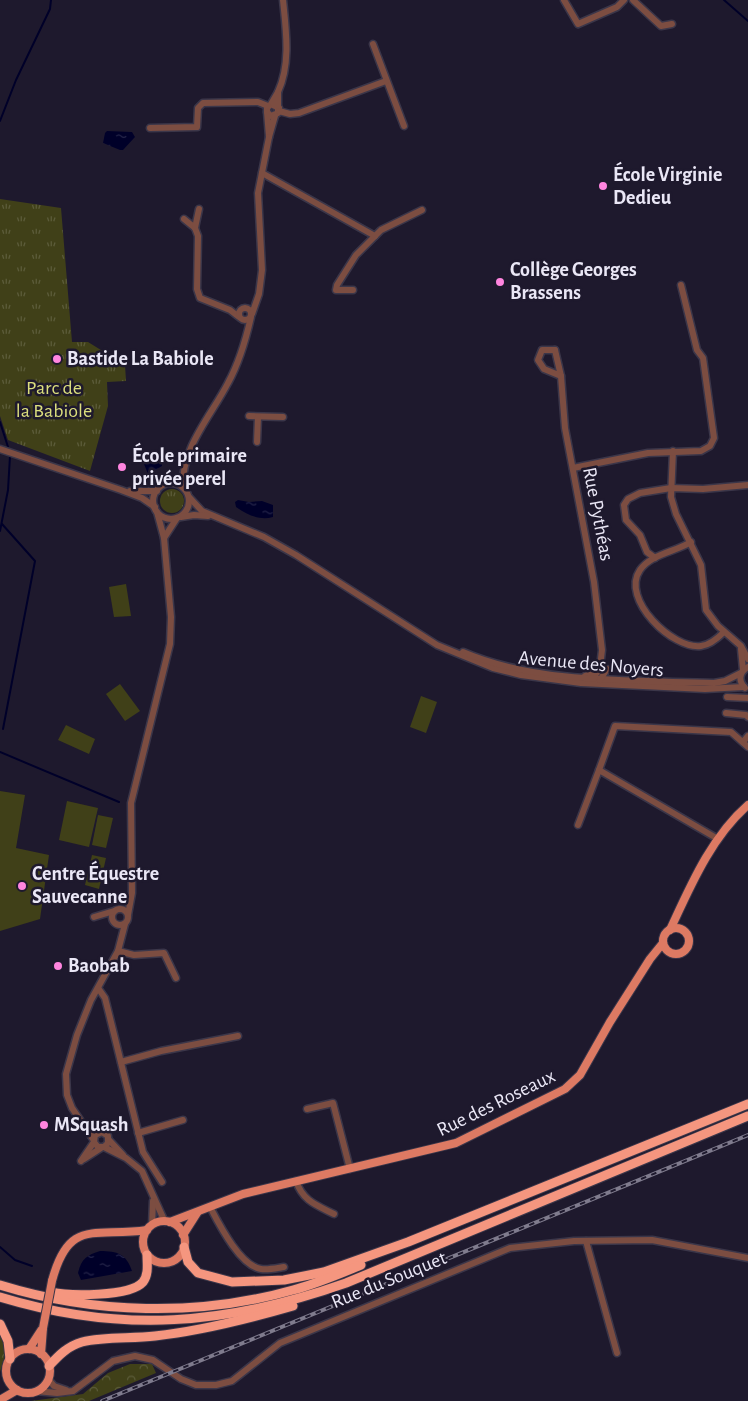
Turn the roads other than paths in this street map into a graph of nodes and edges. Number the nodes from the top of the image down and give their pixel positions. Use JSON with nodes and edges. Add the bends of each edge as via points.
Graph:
{"nodes":[{"id":1,"x":283,"y":0,"type":"edge"},
{"id":2,"x":564,"y":0,"type":"edge"},
{"id":3,"x":624,"y":0,"type":"edge"},
{"id":4,"x":633,"y":0,"type":"edge"},
{"id":5,"x":672,"y":24,"type":"dead end"},
{"id":6,"x":373,"y":44,"type":"dead end"},
{"id":7,"x":386,"y":81,"type":"junction"},
{"id":8,"x":278,"y":92,"type":"junction"},
{"id":9,"x":269,"y":107,"type":"junction"},
{"id":10,"x":278,"y":112,"type":"junction"},
{"id":11,"x":404,"y":126,"type":"dead end"},
{"id":12,"x":150,"y":128,"type":"dead end"},
{"id":13,"x":269,"y":136,"type":"junction"},
{"id":14,"x":262,"y":173,"type":"junction"},
{"id":15,"x":199,"y":209,"type":"dead end"},
{"id":16,"x":422,"y":210,"type":"dead end"},
{"id":17,"x":184,"y":219,"type":"dead end"},
{"id":18,"x":195,"y":228,"type":"junction"},
{"id":19,"x":375,"y":236,"type":"junction"},
{"id":20,"x":681,"y":285,"type":"dead end"},
{"id":21,"x":353,"y":290,"type":"dead end"},
{"id":22,"x":256,"y":299,"type":"junction"},
{"id":23,"x":243,"y":308,"type":"junction"},
{"id":24,"x":230,"y":310,"type":"junction"},
{"id":25,"x":251,"y":316,"type":"junction"},
{"id":26,"x":240,"y":318,"type":"junction"},
{"id":27,"x":246,"y":334,"type":"junction"},
{"id":28,"x":561,"y":376,"type":"junction"},
{"id":29,"x":248,"y":416,"type":"dead end"},
{"id":30,"x":258,"y":417,"type":"junction"},
{"id":31,"x":283,"y":417,"type":"dead end"},
{"id":32,"x":257,"y":442,"type":"dead end"},
{"id":33,"x":0,"y":449,"type":"edge"},
{"id":34,"x":673,"y":451,"type":"junction"},
{"id":35,"x":573,"y":468,"type":"junction"},
{"id":36,"x":182,"y":473,"type":"junction"},
{"id":37,"x":173,"y":483,"type":"junction"},
{"id":38,"x":748,"y":485,"type":"edge"},
{"id":39,"x":183,"y":488,"type":"junction"},
{"id":40,"x":671,"y":488,"type":"junction"},
{"id":41,"x":121,"y":490,"type":"junction"},
{"id":42,"x":157,"y":491,"type":"junction"},
{"id":43,"x":189,"y":497,"type":"junction"},
{"id":44,"x":156,"y":510,"type":"junction"},
{"id":45,"x":212,"y":517,"type":"junction"},
{"id":46,"x":177,"y":518,"type":"junction"},
{"id":47,"x":164,"y":538,"type":"junction"},
{"id":48,"x":691,"y":542,"type":"junction"},
{"id":49,"x":655,"y":558,"type":"junction"},
{"id":50,"x":415,"y":631,"type":"junction"},
{"id":51,"x":724,"y":632,"type":"junction"},
{"id":52,"x":741,"y":646,"type":"junction"},
{"id":53,"x":603,"y":658,"type":"junction"},
{"id":54,"x":748,"y":659,"type":"edge"},
{"id":55,"x":607,"y":669,"type":"junction"},
{"id":56,"x":744,"y":670,"type":"edge"},
{"id":57,"x":585,"y":676,"type":"junction"},
{"id":58,"x":603,"y":678,"type":"junction"},
{"id":59,"x":618,"y":679,"type":"junction"},
{"id":60,"x":581,"y":683,"type":"junction"},
{"id":61,"x":746,"y":688,"type":"edge"},
{"id":62,"x":728,"y":697,"type":"dead end"},
{"id":63,"x":748,"y":698,"type":"edge"},
{"id":64,"x":726,"y":713,"type":"dead end"},
{"id":65,"x":748,"y":717,"type":"edge"},
{"id":66,"x":748,"y":736,"type":"edge"},
{"id":67,"x":746,"y":744,"type":"edge"},
{"id":68,"x":599,"y":770,"type":"junction"},
{"id":69,"x":748,"y":805,"type":"edge"},
{"id":70,"x":578,"y":825,"type":"dead end"},
{"id":71,"x":718,"y":839,"type":"junction"},
{"id":72,"x":132,"y":894,"type":"junction"},
{"id":73,"x":115,"y":910,"type":"junction"},
{"id":74,"x":128,"y":915,"type":"junction"},
{"id":75,"x":675,"y":918,"type":"junction"},
{"id":76,"x":114,"y":923,"type":"junction"},
{"id":77,"x":125,"y":924,"type":"junction"},
{"id":78,"x":679,"y":928,"type":"junction"},
{"id":79,"x":670,"y":930,"type":"junction"},
{"id":80,"x":664,"y":947,"type":"junction"},
{"id":81,"x":119,"y":948,"type":"junction"},
{"id":82,"x":176,"y":978,"type":"dead end"},
{"id":83,"x":98,"y":988,"type":"junction"},
{"id":84,"x":238,"y":1036,"type":"dead end"},
{"id":85,"x":121,"y":1062,"type":"junction"},
{"id":86,"x":748,"y":1104,"type":"edge"},
{"id":87,"x":307,"y":1109,"type":"dead end"},
{"id":88,"x":748,"y":1116,"type":"edge"},
{"id":89,"x":183,"y":1120,"type":"dead end"},
{"id":90,"x":79,"y":1122,"type":"junction"},
{"id":91,"x":99,"y":1132,"type":"junction"},
{"id":92,"x":138,"y":1133,"type":"junction"},
{"id":93,"x":94,"y":1140,"type":"junction"},
{"id":94,"x":109,"y":1140,"type":"junction"},
{"id":95,"x":102,"y":1148,"type":"junction"},
{"id":96,"x":126,"y":1158,"type":"junction"},
{"id":97,"x":350,"y":1169,"type":"junction"},
{"id":98,"x":573,"y":1176,"type":"junction"},
{"id":99,"x":296,"y":1181,"type":"junction"},
{"id":100,"x":162,"y":1182,"type":"dead end"},
{"id":101,"x":154,"y":1200,"type":"junction"},
{"id":102,"x":210,"y":1207,"type":"junction"},
{"id":103,"x":197,"y":1212,"type":"junction"},
{"id":104,"x":334,"y":1214,"type":"dead end"},
{"id":105,"x":168,"y":1222,"type":"junction"},
{"id":106,"x":149,"y":1228,"type":"junction"},
{"id":107,"x":126,"y":1233,"type":"junction"},
{"id":108,"x":183,"y":1235,"type":"junction"},
{"id":109,"x":586,"y":1241,"type":"junction"},
{"id":110,"x":143,"y":1242,"type":"junction"},
{"id":111,"x":442,"y":1243,"type":"junction"},
{"id":112,"x":184,"y":1247,"type":"junction"},
{"id":113,"x":147,"y":1255,"type":"junction"},
{"id":114,"x":748,"y":1258,"type":"edge"},
{"id":115,"x":284,"y":1267,"type":"dead end"},
{"id":116,"x":0,"y":1280,"type":"edge"},
{"id":117,"x":0,"y":1286,"type":"edge"},
{"id":118,"x":0,"y":1298,"type":"edge"},
{"id":119,"x":0,"y":1324,"type":"edge"},
{"id":120,"x":43,"y":1328,"type":"junction"},
{"id":121,"x":29,"y":1349,"type":"junction"},
{"id":122,"x":617,"y":1353,"type":"dead end"},
{"id":123,"x":41,"y":1354,"type":"junction"},
{"id":124,"x":8,"y":1363,"type":"junction"},
{"id":125,"x":49,"y":1366,"type":"junction"},
{"id":126,"x":48,"y":1379,"type":"junction"},
{"id":127,"x":0,"y":1381,"type":"edge"},
{"id":128,"x":17,"y":1390,"type":"junction"},
{"id":129,"x":36,"y":1391,"type":"junction"},
{"id":130,"x":73,"y":1391,"type":"junction"},
{"id":131,"x":0,"y":1400,"type":"edge"}],
"edges":[{"from":1,"to":8,"type":"street","via":[[286,63]]},
{"from":2,"to":3,"type":"street","via":[[578,24],[617,7]]},
{"from":4,"to":5,"type":"street","via":[[662,26]]},
{"from":6,"to":7,"type":"street"},
{"from":7,"to":10,"type":"street","via":[[299,113]]},
{"from":7,"to":11,"type":"street"},
{"from":8,"to":9,"type":"street"},
{"from":8,"to":10,"type":"street"},
{"from":9,"to":10,"type":"street"},
{"from":9,"to":10,"type":"street","via":[[271,116]]},
{"from":9,"to":12,"type":"street","via":[[258,102],[203,103],[198,108],[197,126],[193,128]]},
{"from":9,"to":13,"type":"street"},
{"from":10,"to":13,"type":"street"},
{"from":13,"to":14,"type":"street"},
{"from":14,"to":19,"type":"street"},
{"from":14,"to":22,"type":"street","via":[[258,193],[262,270]]},
{"from":15,"to":18,"type":"street"},
{"from":16,"to":19,"type":"street","via":[[387,226]]},
{"from":17,"to":18,"type":"street"},
{"from":18,"to":24,"type":"street","via":[[198,236],[198,294],[206,302]]},
{"from":19,"to":21,"type":"street","via":[[356,255],[336,290]]},
{"from":20,"to":34,"type":"street","via":[[697,350],[702,358],[714,438],[710,446],[701,451]]},
{"from":22,"to":23,"type":"street"},
{"from":22,"to":25,"type":"street"},
{"from":23,"to":24,"type":"street"},
{"from":23,"to":25,"type":"street"},
{"from":23,"to":26,"type":"street"},
{"from":24,"to":26,"type":"street"},
{"from":25,"to":26,"type":"street","via":[[244,320]]},
{"from":25,"to":27,"type":"street"},
{"from":26,"to":27,"type":"street"},
{"from":27,"to":36,"type":"street","via":[[228,383],[199,432]]},
{"from":28,"to":28,"type":"street","name":"Rue Pythéas","via":[[544,368],[538,360],[542,350],[556,346]]},
{"from":28,"to":35,"type":"street","name":"Rue Pythéas","via":[[565,428]]},
{"from":29,"to":30,"type":"street"},
{"from":30,"to":31,"type":"street"},
{"from":30,"to":32,"type":"street"},
{"from":33,"to":41,"type":"street"},
{"from":34,"to":35,"type":"street"},
{"from":34,"to":40,"type":"street"},
{"from":35,"to":53,"type":"street","name":"Rue Pythéas","via":[[591,561]]},
{"from":36,"to":37,"type":"street"},
{"from":36,"to":39,"type":"street"},
{"from":37,"to":39,"type":"street"},
{"from":37,"to":42,"type":"street"},
{"from":38,"to":40,"type":"street"},
{"from":39,"to":43,"type":"street"},
{"from":40,"to":48,"type":"street","via":[[672,504]]},
{"from":40,"to":49,"type":"street","via":[[633,496],[624,505],[626,520],[637,530],[647,552]]},
{"from":41,"to":42,"type":"street"},
{"from":41,"to":44,"type":"street","via":[[142,498]]},
{"from":42,"to":44,"type":"street","via":[[154,496]]},
{"from":43,"to":45,"type":"street","name":"Avenue des Noyers","via":[[195,506]]},
{"from":43,"to":46,"type":"street","via":[[188,507]]},
{"from":44,"to":46,"type":"street","via":[[166,518]]},
{"from":44,"to":47,"type":"street"},
{"from":45,"to":46,"type":"street","name":"Avenue des Noyers","via":[[194,515]]},
{"from":45,"to":50,"type":"street","name":"Avenue des Noyers","via":[[264,537]]},
{"from":46,"to":47,"type":"street"},
{"from":47,"to":72,"type":"street","via":[[171,617],[170,644],[132,803]]},
{"from":48,"to":49,"type":"street"},
{"from":48,"to":51,"type":"street","via":[[700,564],[706,610]]},
{"from":49,"to":51,"type":"street","via":[[640,570],[636,590],[644,611],[659,627],[691,646],[709,644]]},
{"from":50,"to":57,"type":"street","name":"Avenue des Noyers","via":[[494,663],[552,674]]},
{"from":50,"to":60,"type":"street","name":"Avenue des Noyers","via":[[437,645],[493,668]]},
{"from":51,"to":52,"type":"street"},
{"from":52,"to":54,"type":"street"},
{"from":52,"to":56,"type":"street"},
{"from":53,"to":55,"type":"street","name":"Rue Pythéas"},
{"from":53,"to":57,"type":"street","via":[[597,673]]},
{"from":55,"to":58,"type":"street"},
{"from":55,"to":59,"type":"street"},
{"from":56,"to":59,"type":"street","name":"Avenue des Noyers","via":[[725,681],[714,683]]},
{"from":56,"to":61,"type":"street","via":[[740,680]]},
{"from":57,"to":58,"type":"street","name":"Avenue des Noyers"},
{"from":58,"to":59,"type":"street","name":"Avenue des Noyers"},
{"from":58,"to":60,"type":"street","via":[[594,683]]},
{"from":60,"to":61,"type":"street","name":"Avenue des Noyers"},
{"from":62,"to":63,"type":"street"},
{"from":64,"to":65,"type":"street"},
{"from":66,"to":67,"type":"street"},
{"from":67,"to":68,"type":"street","via":[[731,732],[615,726]]},
{"from":68,"to":70,"type":"street"},
{"from":68,"to":71,"type":"street"},
{"from":69,"to":71,"type":"main road","name":"Rue des Roseaux"},
{"from":71,"to":75,"type":"main road","name":"Rue des Roseaux"},
{"from":72,"to":73,"type":"street"},
{"from":72,"to":74,"type":"street"},
{"from":73,"to":74,"type":"street","via":[[124,910]]},
{"from":73,"to":76,"type":"street"},
{"from":73,"to":76,"type":"street","via":[[94,917],[103,917]]},
{"from":74,"to":77,"type":"street"},
{"from":75,"to":78,"type":"main road"},
{"from":75,"to":79,"type":"main road","name":"Rue des Roseaux"},
{"from":76,"to":77,"type":"street"},
{"from":76,"to":81,"type":"street"},
{"from":77,"to":81,"type":"street"},
{"from":78,"to":79,"type":"main road"},
{"from":78,"to":80,"type":"main road","via":[[689,937],[687,950],[679,955]]},
{"from":79,"to":80,"type":"main road","name":"Rue des Roseaux","via":[[664,935]]},
{"from":80,"to":97,"type":"main road","name":"Rue des Roseaux","via":[[654,953],[580,1074],[565,1089],[456,1143]]},
{"from":81,"to":82,"type":"street","via":[[134,955],[164,953]]},
{"from":81,"to":83,"type":"street"},
{"from":83,"to":85,"type":"street","via":[[105,998]]},
{"from":83,"to":90,"type":"street","via":[[76,1035],[66,1074],[67,1095]]},
{"from":84,"to":85,"type":"street"},
{"from":85,"to":92,"type":"street"},
{"from":86,"to":98,"type":"highway"},
{"from":87,"to":97,"type":"street","via":[[333,1103]]},
{"from":88,"to":111,"type":"highway"},
{"from":89,"to":92,"type":"street"},
{"from":90,"to":91,"type":"street"},
{"from":90,"to":93,"type":"street"},
{"from":91,"to":93,"type":"street"},
{"from":91,"to":94,"type":"street","via":[[106,1134]]},
{"from":92,"to":100,"type":"street","via":[[146,1159]]},
{"from":93,"to":95,"type":"street"},
{"from":93,"to":95,"type":"street","via":[[81,1160]]},
{"from":94,"to":95,"type":"street"},
{"from":94,"to":96,"type":"street"},
{"from":95,"to":96,"type":"street"},
{"from":96,"to":101,"type":"street","via":[[145,1174]]},
{"from":97,"to":99,"type":"main road","name":"Rue des Roseaux"},
{"from":98,"to":112,"type":"highway","via":[[408,1242],[324,1272],[284,1280],[232,1282],[198,1273],[188,1262]]},
{"from":98,"to":117,"type":"highway","via":[[337,1275],[294,1290],[249,1300],[162,1309],[116,1308],[69,1302]]},
{"from":99,"to":102,"type":"main road","name":"Rue des Roseaux","via":[[243,1194]]},
{"from":99,"to":104,"type":"street","via":[[307,1202]]},
{"from":101,"to":105,"type":"street"},
{"from":101,"to":106,"type":"street"},
{"from":102,"to":103,"type":"main road","name":"Rue des Roseaux"},
{"from":102,"to":115,"type":"street","via":[[238,1254],[250,1265],[259,1269]]},
{"from":103,"to":105,"type":"main road","name":"Rue des Roseaux"},
{"from":103,"to":108,"type":"main road"},
{"from":105,"to":106,"type":"main road"},
{"from":105,"to":108,"type":"main road","via":[[180,1229]]},
{"from":106,"to":107,"type":"main road"},
{"from":106,"to":110,"type":"main road"},
{"from":107,"to":110,"type":"main road"},
{"from":107,"to":120,"type":"main road","bridge":true,"via":[[91,1232],[77,1237],[68,1245],[58,1261]]},
{"from":108,"to":112,"type":"main road"},
{"from":109,"to":114,"type":"street","name":"Rue du Souquet","via":[[652,1240]]},
{"from":109,"to":122,"type":"street"},
{"from":109,"to":130,"type":"street","name":"Rue du Souquet","via":[[510,1248],[280,1343],[232,1381],[196,1385],[181,1380],[153,1360],[135,1356],[113,1361]]},
{"from":110,"to":113,"type":"main road"},
{"from":111,"to":118,"type":"highway","via":[[301,1299],[205,1318],[165,1322],[112,1320],[58,1312]]},
{"from":111,"to":125,"type":"highway","via":[[400,1267],[308,1302],[202,1328],[82,1342],[62,1351]]},
{"from":112,"to":113,"type":"main road","via":[[177,1258],[165,1263],[152,1260]]},
{"from":113,"to":116,"type":"highway","via":[[142,1282],[124,1290],[62,1294]]},
{"from":119,"to":124,"type":"highway","via":[[8,1341]]},
{"from":120,"to":121,"type":"main road"},
{"from":120,"to":123,"type":"main road"},
{"from":121,"to":123,"type":"main road"},
{"from":121,"to":124,"type":"main road","via":[[15,1354]]},
{"from":123,"to":125,"type":"main road"},
{"from":124,"to":127,"type":"main road"},
{"from":124,"to":128,"type":"main road","via":[[8,1381]]},
{"from":125,"to":126,"type":"main road"},
{"from":126,"to":129,"type":"main road"},
{"from":126,"to":130,"type":"street","via":[[59,1389]]},
{"from":128,"to":129,"type":"main road"},
{"from":128,"to":131,"type":"main road"},
{"from":129,"to":130,"type":"street"}]}
